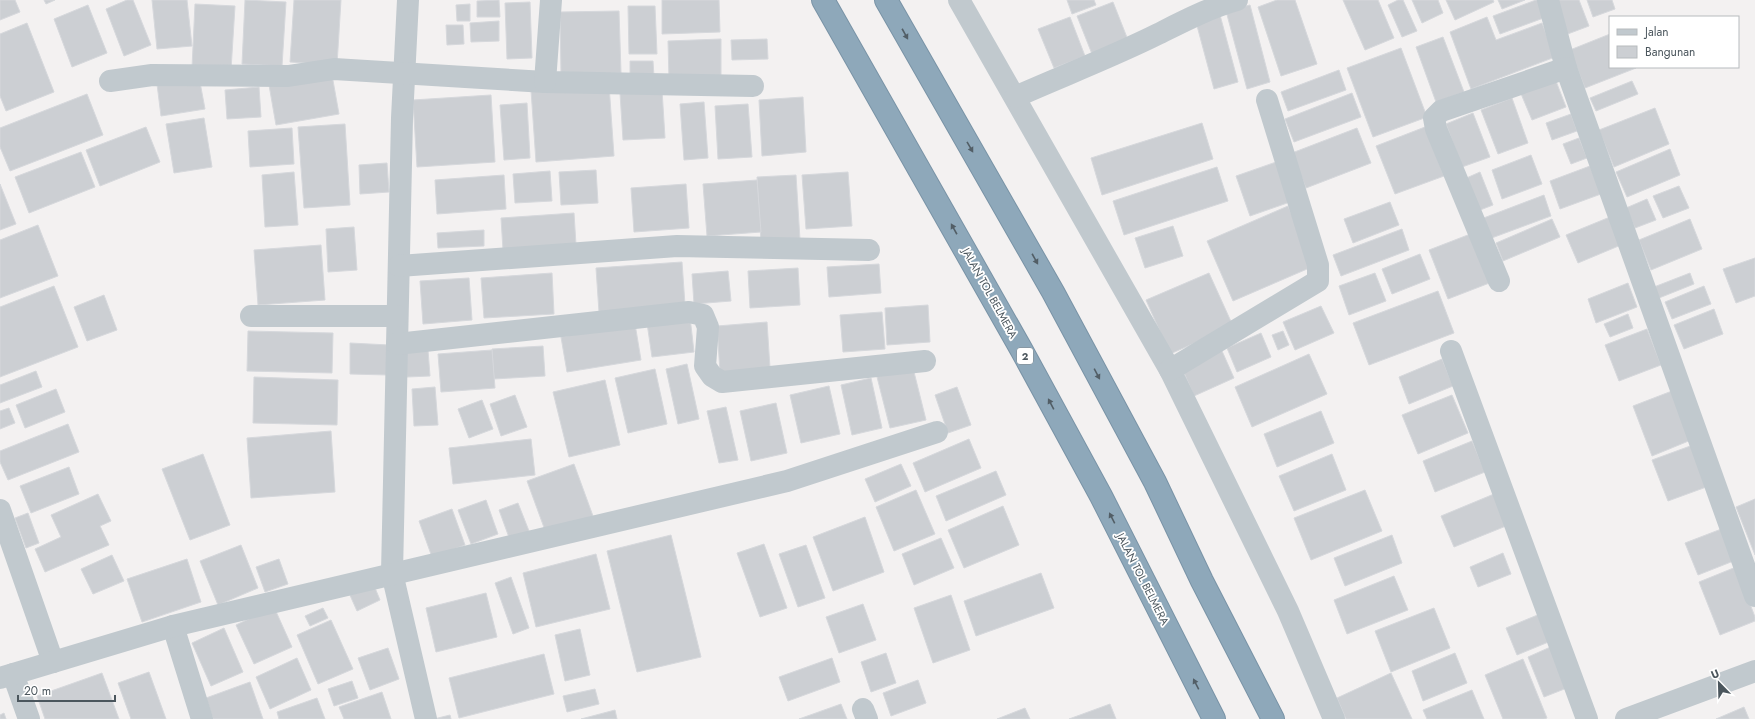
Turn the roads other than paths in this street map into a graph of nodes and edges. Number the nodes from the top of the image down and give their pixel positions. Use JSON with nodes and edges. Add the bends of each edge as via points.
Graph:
{"nodes":[{"id":1,"x":408,"y":0,"type":"edge"},
{"id":2,"x":551,"y":0,"type":"edge"},
{"id":3,"x":823,"y":0,"type":"edge"},
{"id":4,"x":886,"y":0,"type":"edge"},
{"id":5,"x":959,"y":0,"type":"edge"},
{"id":6,"x":1237,"y":0,"type":"edge"},
{"id":7,"x":1548,"y":0,"type":"edge"},
{"id":8,"x":1566,"y":68,"type":"junction"},
{"id":9,"x":405,"y":73,"type":"junction"},
{"id":10,"x":110,"y":82,"type":"dead end"},
{"id":11,"x":545,"y":82,"type":"junction"},
{"id":12,"x":753,"y":86,"type":"dead end"},
{"id":13,"x":1015,"y":96,"type":"junction"},
{"id":14,"x":1267,"y":100,"type":"dead end"},
{"id":15,"x":869,"y":250,"type":"dead end"},
{"id":16,"x":398,"y":266,"type":"junction"},
{"id":17,"x":1499,"y":280,"type":"dead end"},
{"id":18,"x":251,"y":316,"type":"dead end"},
{"id":19,"x":398,"y":316,"type":"junction"},
{"id":20,"x":397,"y":344,"type":"junction"},
{"id":21,"x":1451,"y":351,"type":"dead end"},
{"id":22,"x":925,"y":361,"type":"dead end"},
{"id":23,"x":1170,"y":370,"type":"junction"},
{"id":24,"x":937,"y":432,"type":"dead end"},
{"id":25,"x":0,"y":510,"type":"edge"},
{"id":26,"x":4,"y":531,"type":"edge"},
{"id":27,"x":392,"y":573,"type":"junction"},
{"id":28,"x":1755,"y":596,"type":"edge"},
{"id":29,"x":173,"y":626,"type":"junction"},
{"id":30,"x":54,"y":662,"type":"junction"},
{"id":31,"x":1755,"y":671,"type":"edge"},
{"id":32,"x":7,"y":676,"type":"edge"},
{"id":33,"x":29,"y":719,"type":"edge"},
{"id":34,"x":202,"y":719,"type":"edge"},
{"id":35,"x":426,"y":719,"type":"edge"},
{"id":36,"x":1214,"y":719,"type":"edge"},
{"id":37,"x":1272,"y":719,"type":"edge"},
{"id":38,"x":1334,"y":719,"type":"edge"},
{"id":39,"x":1587,"y":719,"type":"edge"},
{"id":40,"x":1626,"y":719,"type":"edge"}],
"edges":[{"from":1,"to":9,"type":"street"},
{"from":2,"to":11,"type":"street"},
{"from":36,"to":3,"type":"highway","name":"JALAN TOL BELMERA","number":"2","one_way":true,"via":[[1101,496],[1021,349]]},
{"from":4,"to":37,"type":"highway","one_way":true,"via":[[1064,314],[1155,482]]},
{"from":5,"to":13,"type":"street"},
{"from":6,"to":13,"type":"street","via":[[1186,19],[1158,34]]},
{"from":7,"to":8,"type":"street"},
{"from":8,"to":17,"type":"street","via":[[1441,111],[1434,118],[1436,129]]},
{"from":8,"to":28,"type":"street"},
{"from":9,"to":10,"type":"street","via":[[334,69],[288,76],[152,75]]},
{"from":9,"to":11,"type":"street"},
{"from":9,"to":16,"type":"street"},
{"from":11,"to":12,"type":"street"},
{"from":13,"to":23,"type":"street"},
{"from":14,"to":23,"type":"street","via":[[1318,265],[1318,281]]},
{"from":15,"to":16,"type":"street","via":[[677,246]]},
{"from":16,"to":19,"type":"street"},
{"from":18,"to":19,"type":"street"},
{"from":19,"to":20,"type":"street"},
{"from":20,"to":22,"type":"street","via":[[689,312],[703,315],[708,327],[705,366],[712,376],[722,382]]},
{"from":20,"to":27,"type":"street"},
{"from":21,"to":39,"type":"street"},
{"from":23,"to":38,"type":"street","via":[[1288,611]]},
{"from":24,"to":27,"type":"street","via":[[788,481]]},
{"from":25,"to":26,"type":"street"},
{"from":26,"to":30,"type":"street"},
{"from":27,"to":29,"type":"street"},
{"from":27,"to":35,"type":"street"},
{"from":29,"to":30,"type":"street"},
{"from":29,"to":34,"type":"street"},
{"from":30,"to":32,"type":"street"},
{"from":31,"to":40,"type":"street"},
{"from":32,"to":33,"type":"street"}]}
